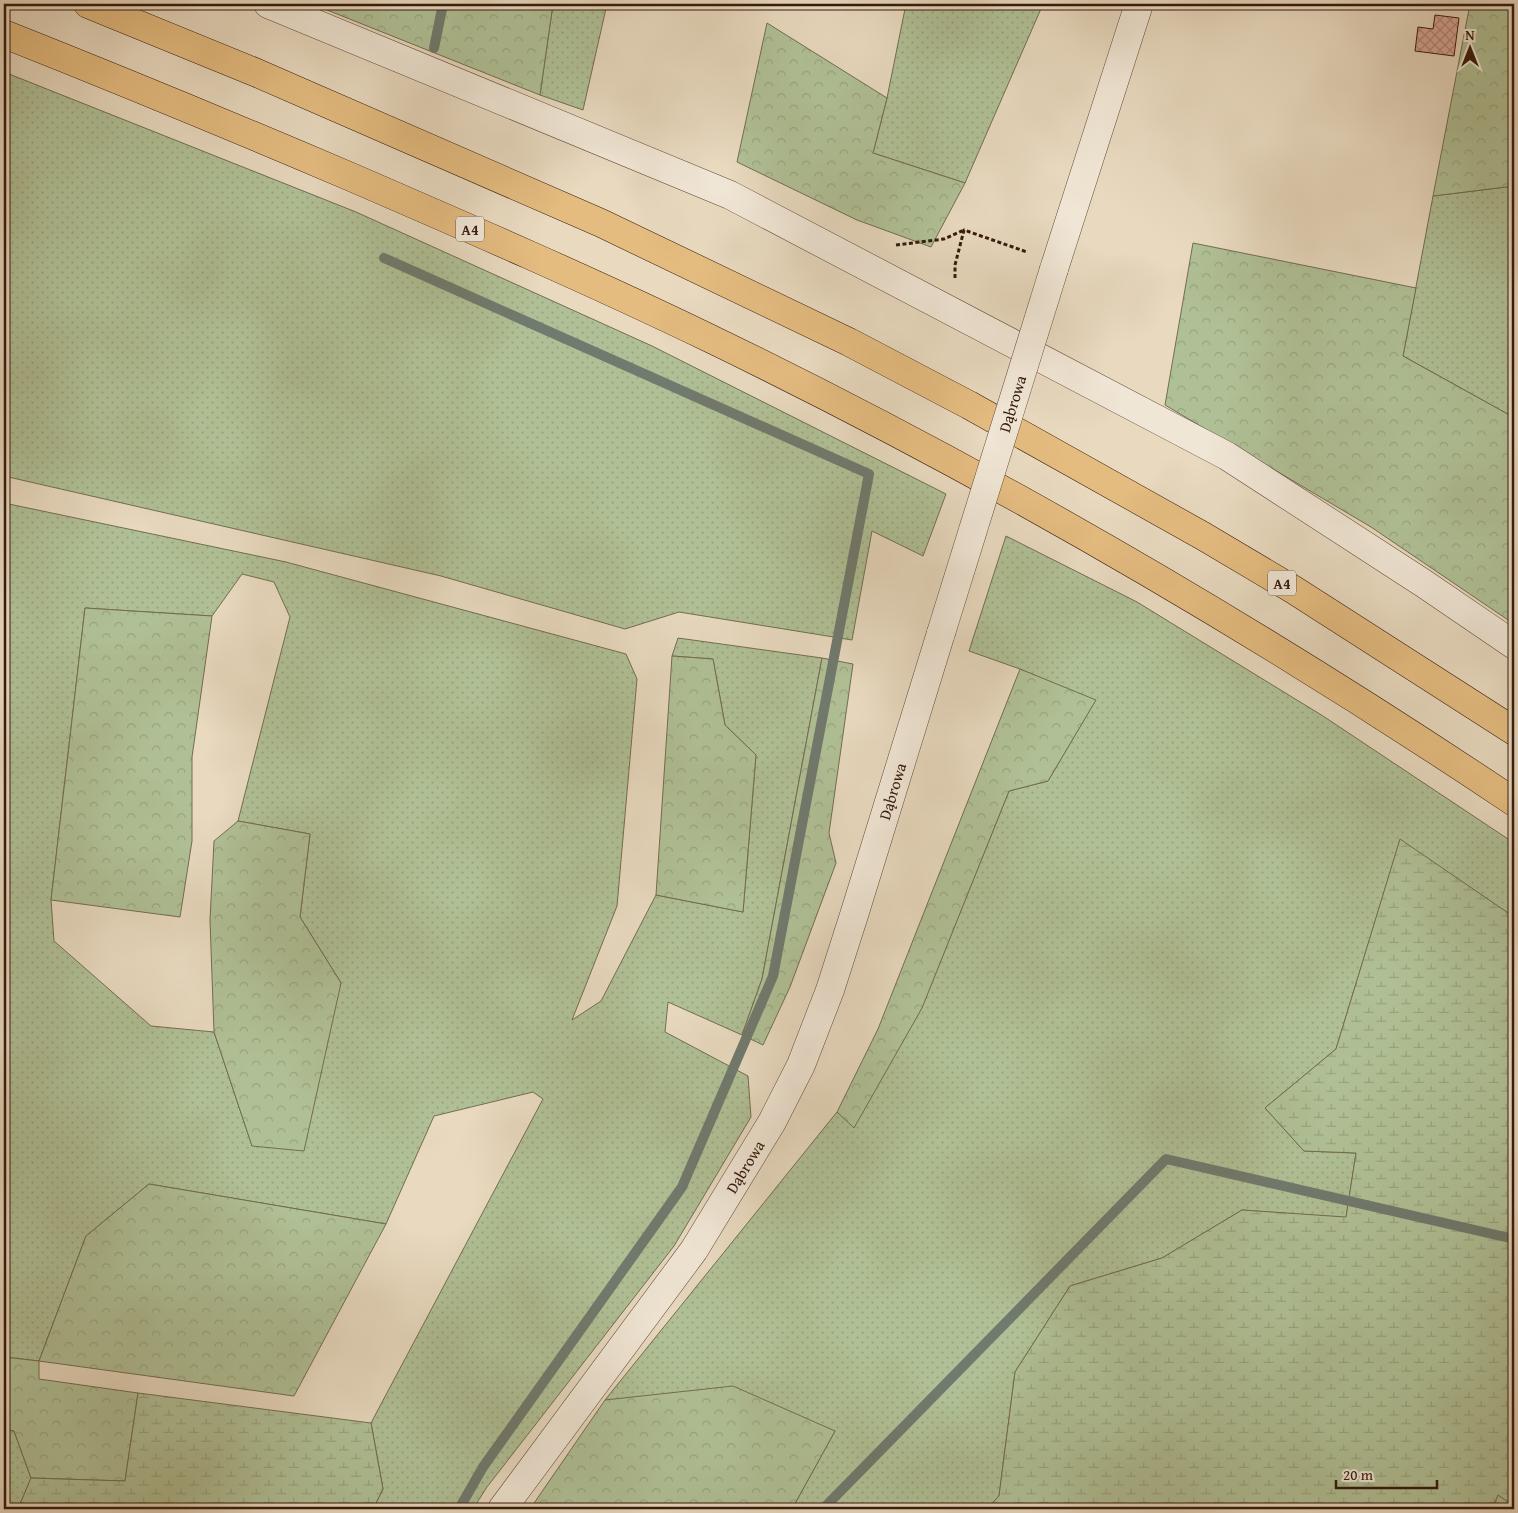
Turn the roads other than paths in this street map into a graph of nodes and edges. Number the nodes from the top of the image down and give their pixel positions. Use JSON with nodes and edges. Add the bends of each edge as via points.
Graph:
{"nodes":[{"id":1,"x":88,"y":4,"type":"edge"},
{"id":2,"x":268,"y":4,"type":"edge"},
{"id":3,"x":1138,"y":4,"type":"edge"},
{"id":4,"x":4,"y":34,"type":"edge"},
{"id":5,"x":1514,"y":645,"type":"edge"},
{"id":6,"x":1514,"y":731,"type":"edge"},
{"id":7,"x":1514,"y":802,"type":"edge"},
{"id":8,"x":502,"y":1509,"type":"edge"}],
"edges":[{"from":1,"to":6,"type":"highway","number":"A4","via":[[257,73],[601,223],[850,342],[1202,536],[1302,595]]},
{"from":2,"to":5,"type":"street","via":[[730,195],[1227,456]]},
{"from":3,"to":8,"type":"street","name":"Dąbrowa","bridge":true,"via":[[855,912],[801,1065],[772,1122],[694,1250]]},
{"from":4,"to":7,"type":"highway","number":"A4","via":[[426,209],[709,338],[814,390],[1074,529],[1233,622]]}]}
